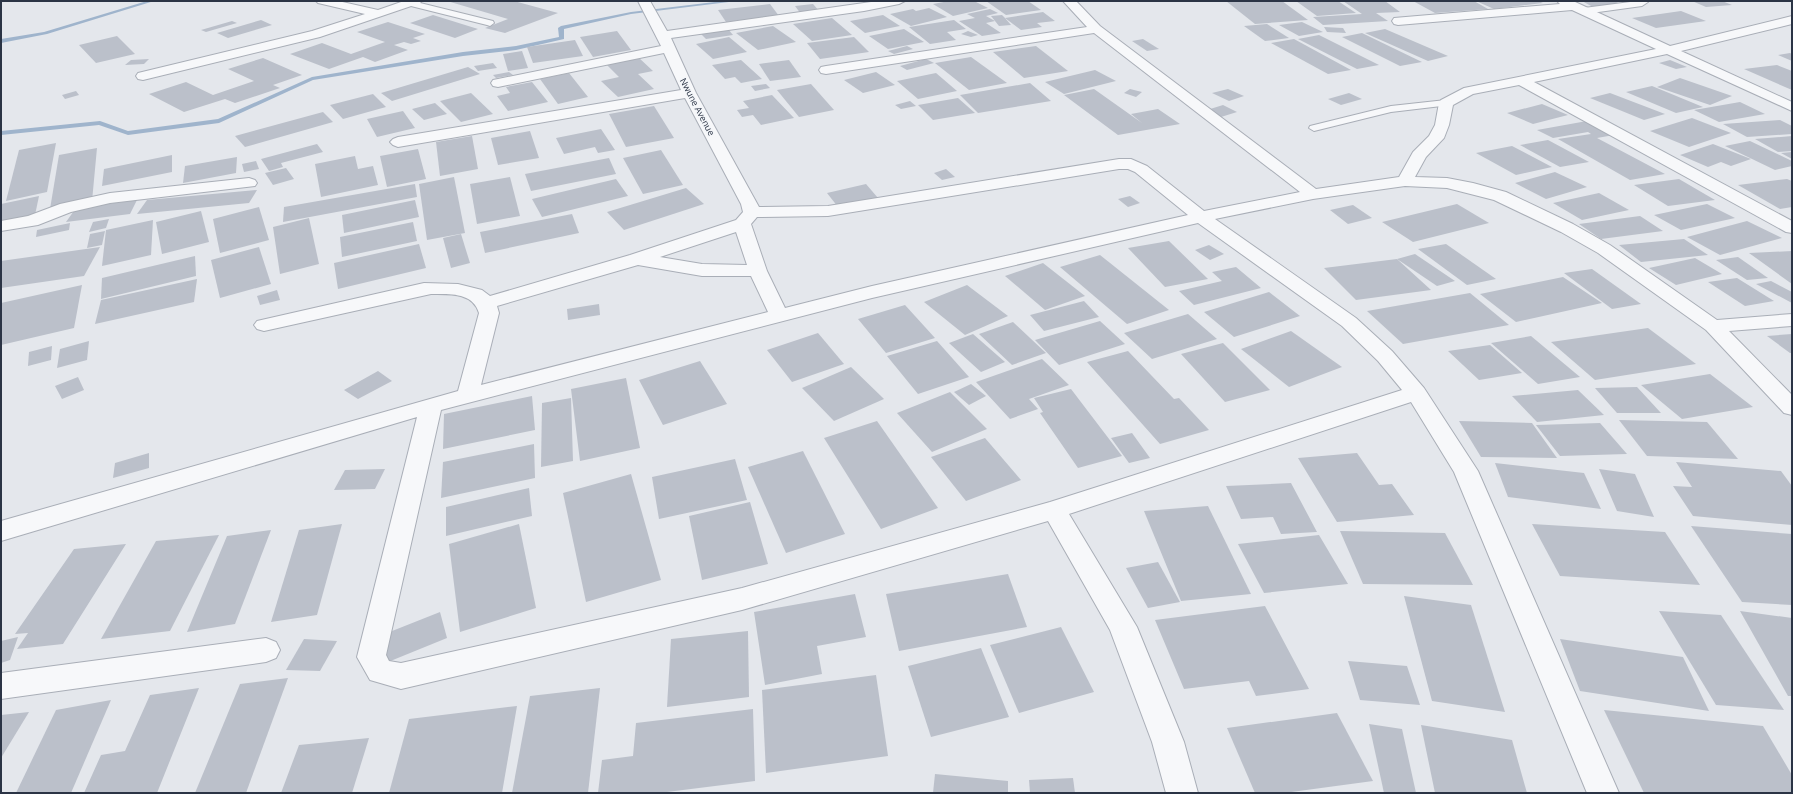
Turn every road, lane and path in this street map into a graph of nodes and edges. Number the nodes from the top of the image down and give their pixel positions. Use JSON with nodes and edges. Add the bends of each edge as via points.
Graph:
{"nodes":[{"id":1,"x":322,"y":1,"type":"edge"},
{"id":2,"x":644,"y":1,"type":"edge"},
{"id":3,"x":899,"y":1,"type":"edge"},
{"id":4,"x":1069,"y":1,"type":"edge"},
{"id":5,"x":1643,"y":1,"type":"edge"},
{"id":6,"x":413,"y":2,"type":"edge"},
{"id":7,"x":1574,"y":6,"type":"edge"},
{"id":8,"x":379,"y":14,"type":"junction"},
{"id":9,"x":1792,"y":20,"type":"edge"},
{"id":10,"x":1398,"y":21,"type":"dead end"},
{"id":11,"x":490,"y":23,"type":"dead end"},
{"id":12,"x":1096,"y":29,"type":"junction"},
{"id":13,"x":663,"y":35,"type":"junction"},
{"id":14,"x":668,"y":48,"type":"junction"},
{"id":15,"x":1669,"y":50,"type":"junction"},
{"id":16,"x":826,"y":70,"type":"dead end"},
{"id":17,"x":143,"y":76,"type":"dead end"},
{"id":18,"x":1522,"y":81,"type":"junction"},
{"id":19,"x":498,"y":82,"type":"dead end"},
{"id":20,"x":689,"y":93,"type":"junction"},
{"id":21,"x":1446,"y":103,"type":"junction"},
{"id":22,"x":1790,"y":105,"type":"edge"},
{"id":23,"x":1314,"y":128,"type":"dead end"},
{"id":24,"x":398,"y":142,"type":"dead end"},
{"id":25,"x":1405,"y":181,"type":"junction"},
{"id":26,"x":249,"y":183,"type":"dead end"},
{"id":27,"x":1313,"y":194,"type":"junction"},
{"id":28,"x":1201,"y":217,"type":"junction"},
{"id":29,"x":747,"y":218,"type":"junction"},
{"id":30,"x":1,"y":226,"type":"edge"},
{"id":31,"x":1792,"y":228,"type":"edge"},
{"id":32,"x":637,"y":259,"type":"junction"},
{"id":33,"x":758,"y":271,"type":"junction"},
{"id":34,"x":486,"y":303,"type":"junction"},
{"id":35,"x":779,"y":315,"type":"junction"},
{"id":36,"x":1792,"y":320,"type":"edge"},
{"id":37,"x":264,"y":325,"type":"dead end"},
{"id":38,"x":1714,"y":326,"type":"junction"},
{"id":39,"x":1416,"y":393,"type":"junction"},
{"id":40,"x":468,"y":395,"type":"junction"},
{"id":41,"x":431,"y":404,"type":"junction"},
{"id":42,"x":1792,"y":408,"type":"edge"},
{"id":43,"x":1054,"y":510,"type":"junction"},
{"id":44,"x":1,"y":531,"type":"edge"},
{"id":45,"x":266,"y":650,"type":"dead end"},
{"id":46,"x":1,"y":686,"type":"edge"},
{"id":47,"x":1182,"y":793,"type":"edge"},
{"id":48,"x":1603,"y":793,"type":"edge"}],
"edges":[{"from":1,"to":8,"type":"street"},
{"from":2,"to":13,"type":"street","name":"Nwune Avenue"},
{"from":3,"to":13,"type":"street"},
{"from":4,"to":12,"type":"street"},
{"from":5,"to":7,"type":"lane"},
{"from":6,"to":8,"type":"street"},
{"from":6,"to":11,"type":"lane"},
{"from":7,"to":10,"type":"street"},
{"from":7,"to":15,"type":"street"},
{"from":8,"to":17,"type":"street","via":[[316,34]]},
{"from":9,"to":15,"type":"street"},
{"from":12,"to":16,"type":"street"},
{"from":12,"to":27,"type":"street"},
{"from":13,"to":14,"type":"street","name":"Nwune Avenue"},
{"from":14,"to":19,"type":"street"},
{"from":14,"to":20,"type":"street","name":"Nwune Avenue"},
{"from":15,"to":18,"type":"street"},
{"from":15,"to":22,"type":"street"},
{"from":18,"to":21,"type":"street","via":[[1469,91]]},
{"from":18,"to":31,"type":"street"},
{"from":20,"to":24,"type":"street"},
{"from":20,"to":29,"type":"street","name":"Nwune Avenue","via":[[749,204]]},
{"from":21,"to":23,"type":"lane","via":[[1391,109]]},
{"from":21,"to":25,"type":"street","via":[[1442,125],[1436,138],[1419,155]]},
{"from":25,"to":27,"type":"street"},
{"from":25,"to":38,"type":"street","via":[[1447,183],[1474,188],[1500,196],[1535,212],[1604,249]]},
{"from":26,"to":30,"type":"street","via":[[110,198],[66,208],[32,221]]},
{"from":27,"to":28,"type":"street"},
{"from":28,"to":29,"type":"street","via":[[1141,169],[1131,164],[1119,164],[828,211]]},
{"from":28,"to":35,"type":"street"},
{"from":28,"to":39,"type":"street","via":[[1349,322],[1385,356]]},
{"from":29,"to":32,"type":"street"},
{"from":29,"to":33,"type":"street","name":"Nwune Avenue"},
{"from":32,"to":33,"type":"street","via":[[702,270]]},
{"from":32,"to":34,"type":"street"},
{"from":33,"to":35,"type":"street","name":"Nwune Avenue"},
{"from":34,"to":37,"type":"street","via":[[474,294],[451,288],[424,289]]},
{"from":34,"to":40,"type":"street","via":[[489,313]]},
{"from":35,"to":40,"type":"street"},
{"from":36,"to":38,"type":"street"},
{"from":38,"to":42,"type":"street"},
{"from":39,"to":43,"type":"street"},
{"from":39,"to":48,"type":"street","via":[[1466,471]]},
{"from":40,"to":41,"type":"street"},
{"from":41,"to":43,"type":"street","via":[[371,657],[380,671],[401,676],[742,599]]},
{"from":41,"to":44,"type":"street"},
{"from":43,"to":47,"type":"street","via":[[1123,627],[1168,742]]},
{"from":45,"to":46,"type":"street"}]}
